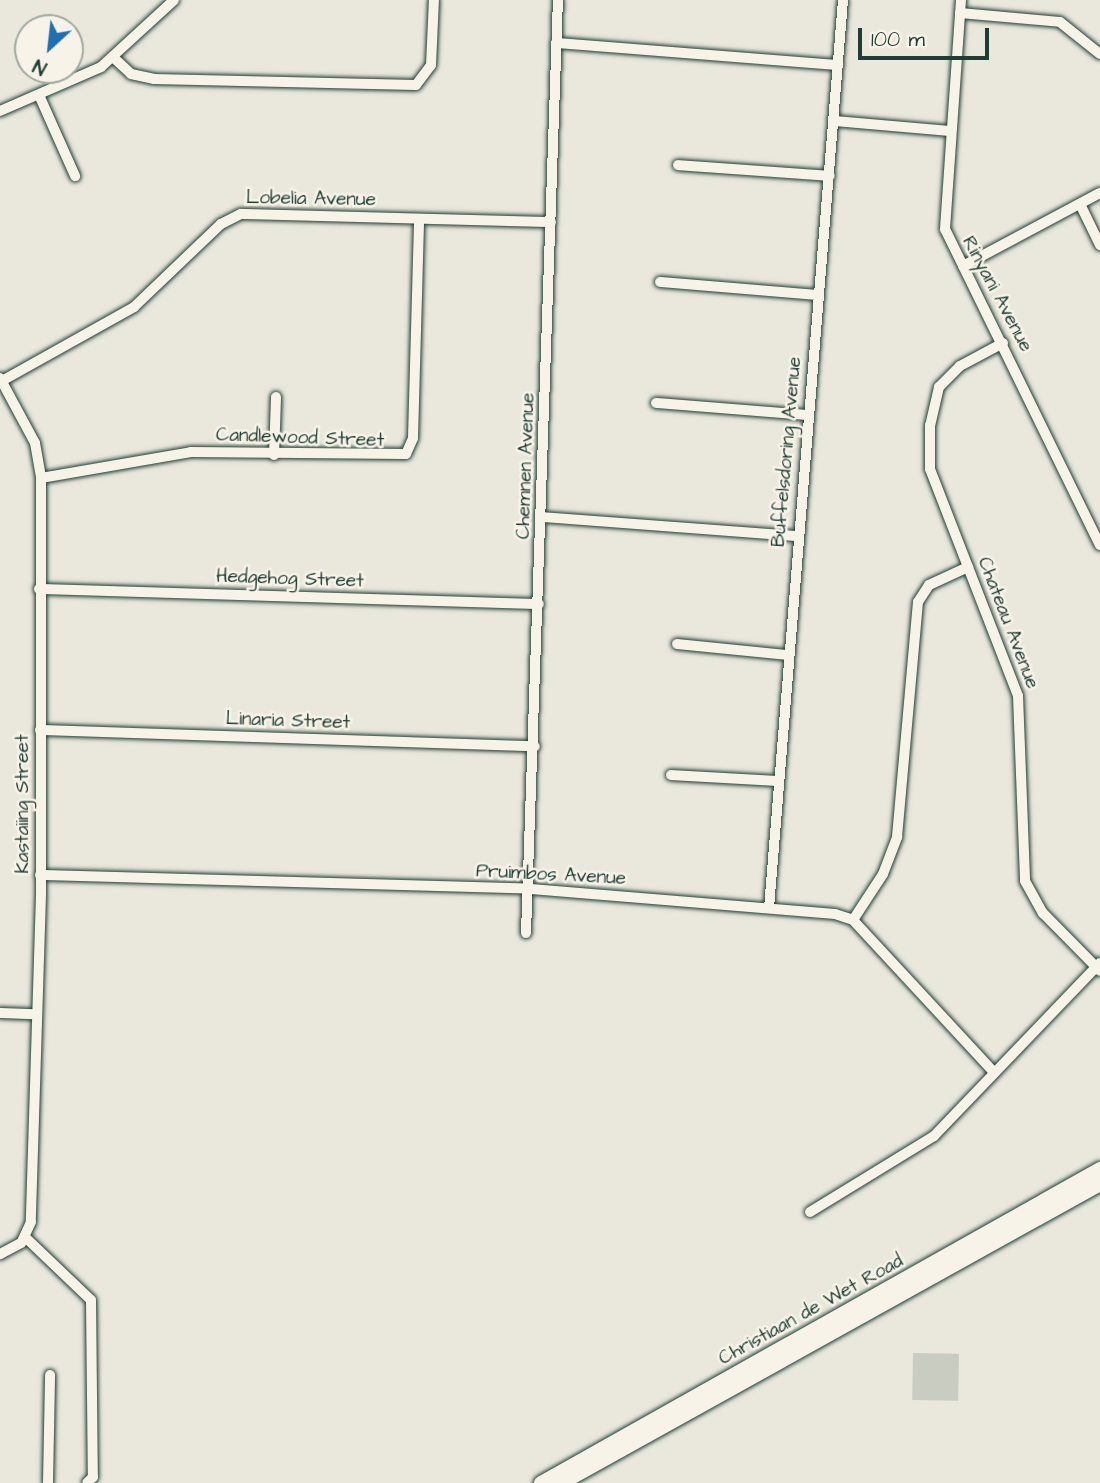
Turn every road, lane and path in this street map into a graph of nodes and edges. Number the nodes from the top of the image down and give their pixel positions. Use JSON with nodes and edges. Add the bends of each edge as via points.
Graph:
{"nodes":[{"id":1,"x":174,"y":0,"type":"edge"},
{"id":2,"x":433,"y":0,"type":"edge"},
{"id":3,"x":558,"y":0,"type":"edge"},
{"id":4,"x":843,"y":0,"type":"edge"},
{"id":5,"x":961,"y":0,"type":"edge"},
{"id":6,"x":960,"y":13,"type":"junction"},
{"id":7,"x":556,"y":43,"type":"junction"},
{"id":8,"x":1100,"y":54,"type":"edge"},
{"id":9,"x":114,"y":58,"type":"junction"},
{"id":10,"x":838,"y":65,"type":"junction"},
{"id":11,"x":38,"y":95,"type":"junction"},
{"id":12,"x":0,"y":111,"type":"edge"},
{"id":13,"x":834,"y":121,"type":"junction"},
{"id":14,"x":951,"y":131,"type":"junction"},
{"id":15,"x":678,"y":165,"type":"dead end"},
{"id":16,"x":75,"y":176,"type":"dead end"},
{"id":17,"x":830,"y":176,"type":"junction"},
{"id":18,"x":1100,"y":193,"type":"edge"},
{"id":19,"x":1080,"y":204,"type":"junction"},
{"id":20,"x":419,"y":219,"type":"junction"},
{"id":21,"x":551,"y":222,"type":"junction"},
{"id":22,"x":1100,"y":245,"type":"edge"},
{"id":23,"x":963,"y":266,"type":"junction"},
{"id":24,"x":660,"y":282,"type":"dead end"},
{"id":25,"x":818,"y":295,"type":"junction"},
{"id":26,"x":1003,"y":343,"type":"junction"},
{"id":27,"x":1,"y":380,"type":"edge"},
{"id":28,"x":276,"y":397,"type":"dead end"},
{"id":29,"x":656,"y":403,"type":"dead end"},
{"id":30,"x":809,"y":415,"type":"junction"},
{"id":31,"x":274,"y":455,"type":"junction"},
{"id":32,"x":41,"y":478,"type":"junction"},
{"id":33,"x":542,"y":517,"type":"junction"},
{"id":34,"x":797,"y":536,"type":"junction"},
{"id":35,"x":1100,"y":545,"type":"edge"},
{"id":36,"x":968,"y":567,"type":"junction"},
{"id":37,"x":40,"y":589,"type":"junction"},
{"id":38,"x":539,"y":604,"type":"junction"},
{"id":39,"x":677,"y":644,"type":"dead end"},
{"id":40,"x":788,"y":654,"type":"junction"},
{"id":41,"x":40,"y":730,"type":"junction"},
{"id":42,"x":535,"y":746,"type":"junction"},
{"id":43,"x":671,"y":775,"type":"dead end"},
{"id":44,"x":777,"y":781,"type":"junction"},
{"id":45,"x":40,"y":875,"type":"junction"},
{"id":46,"x":530,"y":889,"type":"junction"},
{"id":47,"x":769,"y":908,"type":"junction"},
{"id":48,"x":853,"y":920,"type":"junction"},
{"id":49,"x":526,"y":933,"type":"dead end"},
{"id":50,"x":1099,"y":967,"type":"edge"},
{"id":51,"x":0,"y":1013,"type":"edge"},
{"id":52,"x":36,"y":1014,"type":"junction"},
{"id":53,"x":993,"y":1071,"type":"junction"},
{"id":54,"x":1100,"y":1169,"type":"edge"},
{"id":55,"x":1100,"y":1184,"type":"edge"},
{"id":56,"x":810,"y":1212,"type":"dead end"},
{"id":57,"x":25,"y":1237,"type":"junction"},
{"id":58,"x":0,"y":1254,"type":"edge"},
{"id":59,"x":50,"y":1375,"type":"dead end"},
{"id":60,"x":48,"y":1483,"type":"edge"},
{"id":61,"x":87,"y":1483,"type":"edge"},
{"id":62,"x":541,"y":1483,"type":"edge"},
{"id":63,"x":562,"y":1483,"type":"edge"}],
"edges":[{"from":1,"to":9,"type":"street"},
{"from":2,"to":9,"type":"street","via":[[430,73],[416,85],[154,79],[131,74]]},
{"from":3,"to":7,"type":"street","name":"Chemnen Avenue"},
{"from":4,"to":10,"type":"street","name":"Buffelsdoring Avenue"},
{"from":5,"to":6,"type":"street","name":"Rinyani Avenue"},
{"from":6,"to":8,"type":"street","via":[[1060,22]]},
{"from":6,"to":14,"type":"street","name":"Rinyani Avenue"},
{"from":7,"to":10,"type":"street"},
{"from":7,"to":21,"type":"street","name":"Chemnen Avenue"},
{"from":9,"to":11,"type":"street"},
{"from":10,"to":13,"type":"street","name":"Buffelsdoring Avenue"},
{"from":11,"to":12,"type":"street"},
{"from":11,"to":16,"type":"street"},
{"from":13,"to":14,"type":"street"},
{"from":13,"to":17,"type":"street","name":"Buffelsdoring Avenue"},
{"from":14,"to":23,"type":"street","name":"Rinyani Avenue","via":[[945,229]]},
{"from":15,"to":17,"type":"street"},
{"from":17,"to":25,"type":"street","name":"Buffelsdoring Avenue"},
{"from":18,"to":19,"type":"street"},
{"from":19,"to":22,"type":"street"},
{"from":19,"to":23,"type":"street"},
{"from":20,"to":21,"type":"street","name":"Lobelia Avenue"},
{"from":20,"to":27,"type":"street","name":"Lobelia Avenue","via":[[251,213],[231,218],[134,307]]},
{"from":20,"to":31,"type":"street","name":"Candlewood Street","via":[[410,450],[395,458]]},
{"from":21,"to":33,"type":"street","name":"Chemnen Avenue"},
{"from":23,"to":26,"type":"street","name":"Rinyani Avenue"},
{"from":24,"to":25,"type":"street"},
{"from":25,"to":30,"type":"street","name":"Buffelsdoring Avenue"},
{"from":26,"to":35,"type":"street","name":"Rinyani Avenue"},
{"from":26,"to":36,"type":"street","name":"Chateau Avenue","via":[[950,372],[932,412],[932,479]]},
{"from":27,"to":32,"type":"street","name":"Kastaiing Street","via":[[35,443]]},
{"from":28,"to":31,"type":"street"},
{"from":29,"to":30,"type":"street"},
{"from":30,"to":34,"type":"street","name":"Buffelsdoring Avenue"},
{"from":31,"to":32,"type":"street","name":"Candlewood Street","via":[[172,453]]},
{"from":32,"to":37,"type":"street","name":"Kastaiing Street"},
{"from":33,"to":34,"type":"street"},
{"from":33,"to":38,"type":"street","name":"Chemnen Avenue"},
{"from":34,"to":40,"type":"street","name":"Buffelsdoring Avenue"},
{"from":36,"to":48,"type":"street","via":[[929,584],[918,602],[897,837],[883,874]]},
{"from":36,"to":50,"type":"street","name":"Chateau Avenue","via":[[1018,696],[1025,881],[1043,913]]},
{"from":37,"to":38,"type":"street","name":"Hedgehog Street"},
{"from":37,"to":41,"type":"street","name":"Kastaiing Street"},
{"from":38,"to":42,"type":"street","name":"Chemnen Avenue"},
{"from":39,"to":40,"type":"street"},
{"from":40,"to":44,"type":"street","name":"Buffelsdoring Avenue"},
{"from":41,"to":42,"type":"street","name":"Linaria Street"},
{"from":41,"to":45,"type":"street","name":"Kastaiing Street"},
{"from":42,"to":46,"type":"street","name":"Chemnen Avenue"},
{"from":43,"to":44,"type":"street"},
{"from":44,"to":47,"type":"street","name":"Buffelsdoring Avenue"},
{"from":45,"to":46,"type":"street","name":"Pruimbos Avenue"},
{"from":45,"to":52,"type":"street","name":"Kastaiing Street"},
{"from":46,"to":47,"type":"street","name":"Pruimbos Avenue"},
{"from":46,"to":49,"type":"street","name":"Chemnen Avenue"},
{"from":47,"to":48,"type":"street","name":"Pruimbos Avenue"},
{"from":48,"to":53,"type":"street"},
{"from":50,"to":53,"type":"street"},
{"from":51,"to":52,"type":"street"},
{"from":52,"to":57,"type":"street","name":"Kastaiing Street"},
{"from":53,"to":56,"type":"street","via":[[929,1140]]},
{"from":54,"to":62,"type":"main road","name":"Christiaan de Wet Road"},
{"from":55,"to":63,"type":"main road","name":"Christiaan de Wet Road"},
{"from":57,"to":58,"type":"street"},
{"from":57,"to":61,"type":"street","via":[[91,1300],[93,1477]]},
{"from":59,"to":60,"type":"street"}]}
